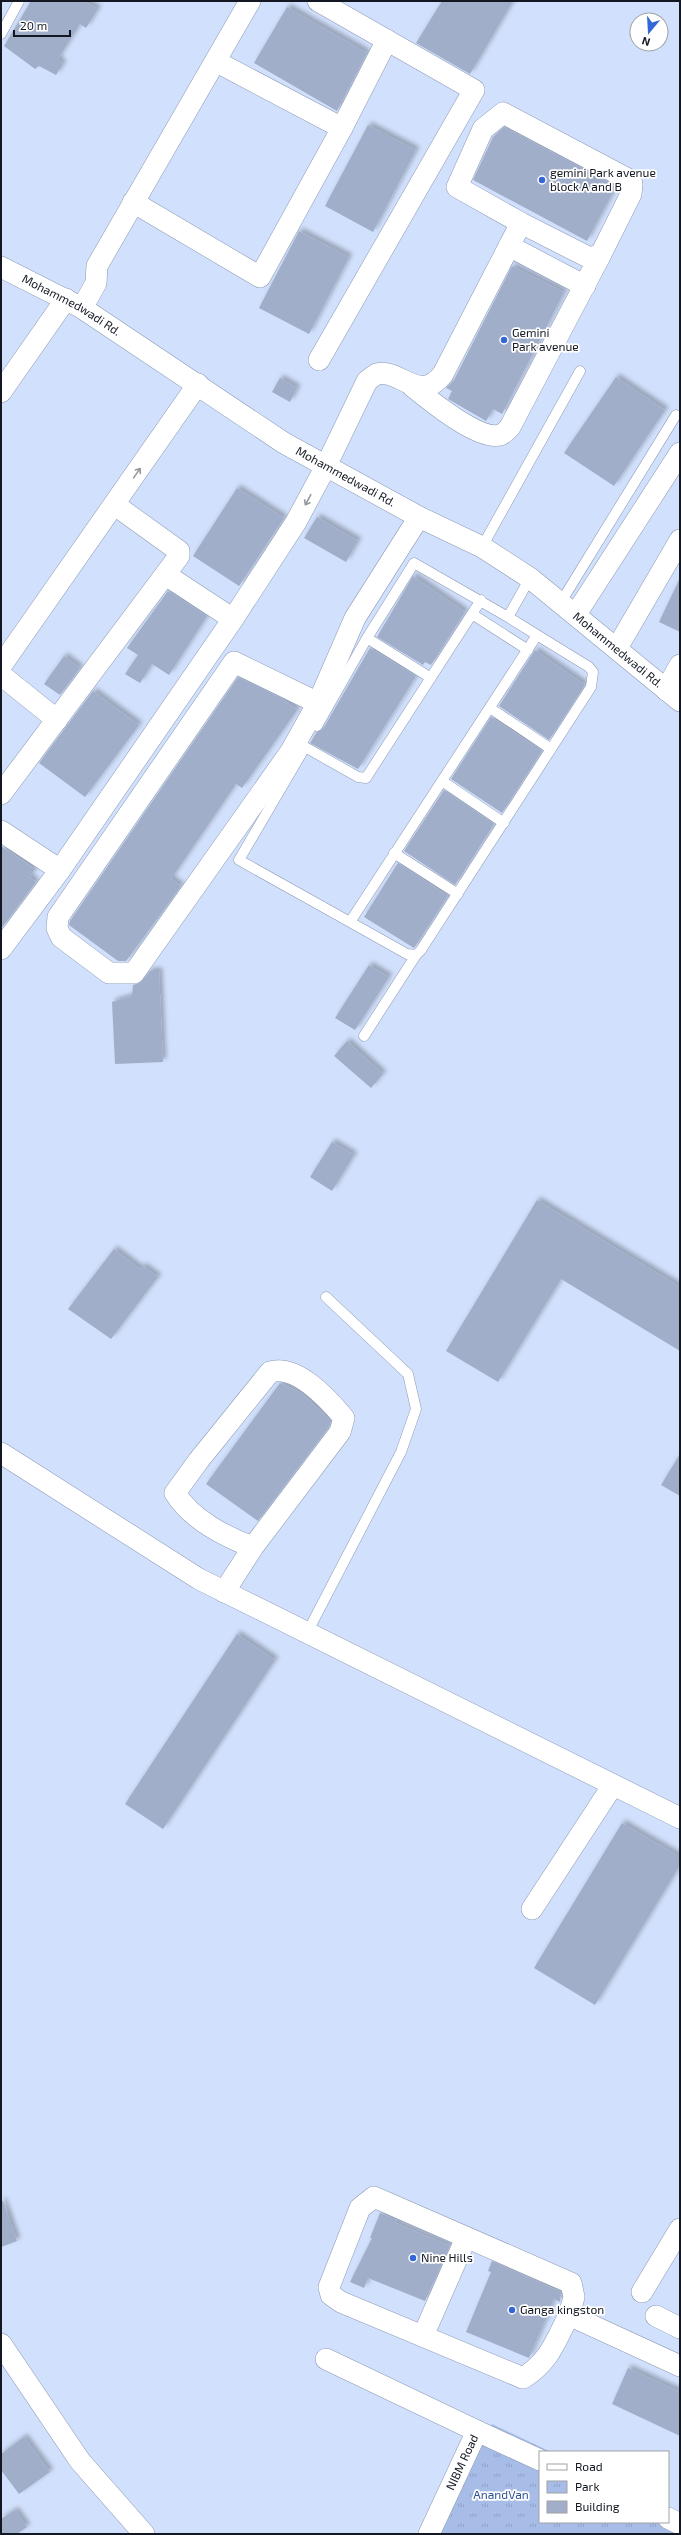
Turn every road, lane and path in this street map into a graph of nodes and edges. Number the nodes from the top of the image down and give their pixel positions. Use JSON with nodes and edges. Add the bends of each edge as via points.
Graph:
{"nodes":[{"id":1,"x":19,"y":1,"type":"edge"},
{"id":2,"x":250,"y":1,"type":"edge"},
{"id":3,"x":318,"y":1,"type":"edge"},
{"id":4,"x":1,"y":34,"type":"edge"},
{"id":5,"x":387,"y":40,"type":"junction"},
{"id":6,"x":217,"y":62,"type":"junction"},
{"id":7,"x":342,"y":128,"type":"junction"},
{"id":8,"x":133,"y":202,"type":"junction"},
{"id":9,"x":521,"y":223,"type":"junction"},
{"id":10,"x":509,"y":246,"type":"junction"},
{"id":11,"x":601,"y":254,"type":"junction"},
{"id":12,"x":1,"y":267,"type":"edge"},
{"id":13,"x":585,"y":286,"type":"junction"},
{"id":14,"x":73,"y":303,"type":"junction"},
{"id":15,"x":319,"y":360,"type":"dead end"},
{"id":16,"x":580,"y":371,"type":"dead end"},
{"id":17,"x":198,"y":384,"type":"junction"},
{"id":18,"x":412,"y":386,"type":"junction"},
{"id":19,"x":1,"y":392,"type":"edge"},
{"id":20,"x":676,"y":415,"type":"dead end"},
{"id":21,"x":680,"y":453,"type":"edge"},
{"id":22,"x":326,"y":466,"type":"junction"},
{"id":23,"x":115,"y":505,"type":"junction"},
{"id":24,"x":419,"y":517,"type":"junction"},
{"id":25,"x":680,"y":540,"type":"edge"},
{"id":26,"x":482,"y":547,"type":"junction"},
{"id":27,"x":166,"y":574,"type":"junction"},
{"id":28,"x":530,"y":578,"type":"junction"},
{"id":29,"x":481,"y":600,"type":"junction"},
{"id":30,"x":568,"y":608,"type":"junction"},
{"id":31,"x":472,"y":614,"type":"junction"},
{"id":32,"x":508,"y":617,"type":"junction"},
{"id":33,"x":233,"y":619,"type":"junction"},
{"id":34,"x":537,"y":635,"type":"junction"},
{"id":35,"x":367,"y":638,"type":"junction"},
{"id":36,"x":617,"y":648,"type":"junction"},
{"id":37,"x":528,"y":650,"type":"junction"},
{"id":38,"x":680,"y":665,"type":"edge"},
{"id":39,"x":1,"y":666,"type":"edge"},
{"id":40,"x":1,"y":674,"type":"edge"},
{"id":41,"x":431,"y":678,"type":"junction"},
{"id":42,"x":673,"y":695,"type":"edge"},
{"id":43,"x":318,"y":703,"type":"junction"},
{"id":44,"x":490,"y":708,"type":"junction"},
{"id":45,"x":57,"y":720,"type":"junction"},
{"id":46,"x":305,"y":747,"type":"junction"},
{"id":47,"x":551,"y":750,"type":"junction"},
{"id":48,"x":442,"y":781,"type":"junction"},
{"id":49,"x":1,"y":794,"type":"edge"},
{"id":50,"x":504,"y":823,"type":"junction"},
{"id":51,"x":1,"y":831,"type":"edge"},
{"id":52,"x":394,"y":854,"type":"junction"},
{"id":53,"x":60,"y":870,"type":"junction"},
{"id":54,"x":458,"y":894,"type":"junction"},
{"id":55,"x":350,"y":922,"type":"junction"},
{"id":56,"x":1,"y":949,"type":"edge"},
{"id":57,"x":416,"y":955,"type":"junction"},
{"id":58,"x":364,"y":1036,"type":"dead end"},
{"id":59,"x":326,"y":1297,"type":"dead end"},
{"id":60,"x":1,"y":1454,"type":"edge"},
{"id":61,"x":253,"y":1547,"type":"junction"},
{"id":62,"x":224,"y":1592,"type":"junction"},
{"id":63,"x":307,"y":1633,"type":"junction"},
{"id":64,"x":614,"y":1785,"type":"junction"},
{"id":65,"x":680,"y":1818,"type":"edge"},
{"id":66,"x":532,"y":1909,"type":"dead end"},
{"id":67,"x":680,"y":2229,"type":"edge"},
{"id":68,"x":466,"y":2238,"type":"junction"},
{"id":69,"x":642,"y":2292,"type":"dead end"},
{"id":70,"x":569,"y":2315,"type":"junction"},
{"id":71,"x":656,"y":2316,"type":"dead end"},
{"id":72,"x":680,"y":2328,"type":"edge"},
{"id":73,"x":423,"y":2336,"type":"junction"},
{"id":74,"x":1,"y":2344,"type":"edge"},
{"id":75,"x":326,"y":2359,"type":"dead end"},
{"id":76,"x":680,"y":2366,"type":"edge"},
{"id":77,"x":477,"y":2431,"type":"junction"},
{"id":78,"x":539,"y":2460,"type":"edge"},
{"id":79,"x":669,"y":2518,"type":"edge"},
{"id":80,"x":680,"y":2524,"type":"edge"},
{"id":81,"x":144,"y":2534,"type":"edge"},
{"id":82,"x":429,"y":2534,"type":"edge"}],
"edges":[{"from":1,"to":4,"type":"lane"},
{"from":2,"to":6,"type":"street"},
{"from":3,"to":5,"type":"street"},
{"from":5,"to":7,"type":"street"},
{"from":5,"to":15,"type":"street","via":[[474,90]]},
{"from":6,"to":7,"type":"street"},
{"from":6,"to":8,"type":"street"},
{"from":7,"to":8,"type":"street","via":[[260,277]]},
{"from":8,"to":14,"type":"street","via":[[97,266],[96,283]]},
{"from":9,"to":10,"type":"street"},
{"from":9,"to":11,"type":"street","via":[[590,258]]},
{"from":9,"to":11,"type":"street","via":[[457,187],[483,129],[503,113],[626,178],[632,184],[631,194]]},
{"from":10,"to":13,"type":"street"},
{"from":10,"to":18,"type":"street","via":[[443,374],[438,381],[429,385]]},
{"from":11,"to":13,"type":"street"},
{"from":12,"to":14,"type":"street","name":"Mohammedwadi Rd."},
{"from":13,"to":18,"type":"street","via":[[510,427],[501,435],[486,434],[440,409]]},
{"from":14,"to":17,"type":"street","name":"Mohammedwadi Rd."},
{"from":14,"to":19,"type":"street"},
{"from":16,"to":26,"type":"lane"},
{"from":17,"to":22,"type":"street","name":"Mohammedwadi Rd.","via":[[284,443]]},
{"from":23,"to":17,"type":"street","one_way":true},
{"from":18,"to":22,"type":"street","via":[[386,374],[376,374],[366,381]]},
{"from":20,"to":30,"type":"lane"},
{"from":21,"to":30,"type":"street"},
{"from":22,"to":24,"type":"street","name":"Mohammedwadi Rd."},
{"from":22,"to":33,"type":"street","one_way":true,"via":[[296,522]]},
{"from":23,"to":27,"type":"street","via":[[178,551],[179,556]]},
{"from":23,"to":39,"type":"street"},
{"from":24,"to":26,"type":"street","name":"Mohammedwadi Rd."},
{"from":24,"to":43,"type":"street","via":[[354,618]]},
{"from":25,"to":36,"type":"street"},
{"from":26,"to":28,"type":"street","name":"Mohammedwadi Rd."},
{"from":27,"to":33,"type":"street"},
{"from":27,"to":45,"type":"street"},
{"from":28,"to":30,"type":"street","name":"Mohammedwadi Rd."},
{"from":28,"to":32,"type":"lane"},
{"from":29,"to":31,"type":"lane"},
{"from":29,"to":32,"type":"lane"},
{"from":29,"to":35,"type":"lane","via":[[414,563]]},
{"from":30,"to":36,"type":"street","name":"Mohammedwadi Rd."},
{"from":31,"to":37,"type":"lane"},
{"from":31,"to":41,"type":"lane"},
{"from":32,"to":34,"type":"lane"},
{"from":33,"to":53,"type":"street"},
{"from":34,"to":37,"type":"lane"},
{"from":34,"to":47,"type":"lane","via":[[593,672],[591,687]]},
{"from":35,"to":41,"type":"lane"},
{"from":35,"to":46,"type":"lane"},
{"from":36,"to":42,"type":"street","name":"Mohammedwadi Rd."},
{"from":37,"to":44,"type":"lane"},
{"from":38,"to":42,"type":"street"},
{"from":40,"to":45,"type":"street"},
{"from":41,"to":46,"type":"lane","via":[[366,778],[358,777]]},
{"from":43,"to":43,"type":"street","via":[[291,751],[134,973],[109,973],[62,937],[57,928],[58,917],[234,662]]},
{"from":44,"to":47,"type":"lane"},
{"from":44,"to":48,"type":"lane"},
{"from":45,"to":49,"type":"street"},
{"from":46,"to":55,"type":"lane","via":[[239,860]]},
{"from":47,"to":50,"type":"lane"},
{"from":48,"to":50,"type":"lane"},
{"from":48,"to":52,"type":"lane"},
{"from":50,"to":54,"type":"lane"},
{"from":51,"to":53,"type":"street"},
{"from":52,"to":54,"type":"lane"},
{"from":52,"to":55,"type":"lane"},
{"from":53,"to":56,"type":"street"},
{"from":54,"to":57,"type":"lane"},
{"from":55,"to":57,"type":"lane","via":[[407,954]]},
{"from":57,"to":58,"type":"lane"},
{"from":59,"to":63,"type":"lane","via":[[408,1374],[416,1409],[401,1452]]},
{"from":60,"to":62,"type":"street","via":[[199,1580]]},
{"from":61,"to":61,"type":"street","via":[[340,1432],[344,1418],[328,1399],[291,1371],[280,1369],[270,1372],[175,1493],[184,1507],[232,1540]]},
{"from":61,"to":62,"type":"street"},
{"from":62,"to":63,"type":"street"},
{"from":63,"to":64,"type":"street"},
{"from":64,"to":65,"type":"street"},
{"from":64,"to":66,"type":"street"},
{"from":67,"to":69,"type":"street"},
{"from":68,"to":70,"type":"street","via":[[571,2283],[574,2297]]},
{"from":68,"to":73,"type":"street"},
{"from":68,"to":73,"type":"street","via":[[374,2197],[360,2208],[329,2287],[331,2295]]},
{"from":70,"to":73,"type":"street","via":[[539,2368],[523,2378]]},
{"from":70,"to":76,"type":"street"},
{"from":71,"to":72,"type":"street"},
{"from":74,"to":81,"type":"street","via":[[80,2462]]},
{"from":75,"to":77,"type":"street"},
{"from":77,"to":78,"type":"street","name":"NIBM Road"},
{"from":77,"to":82,"type":"street","name":"NIBM Road"},
{"from":79,"to":80,"type":"street"}]}
